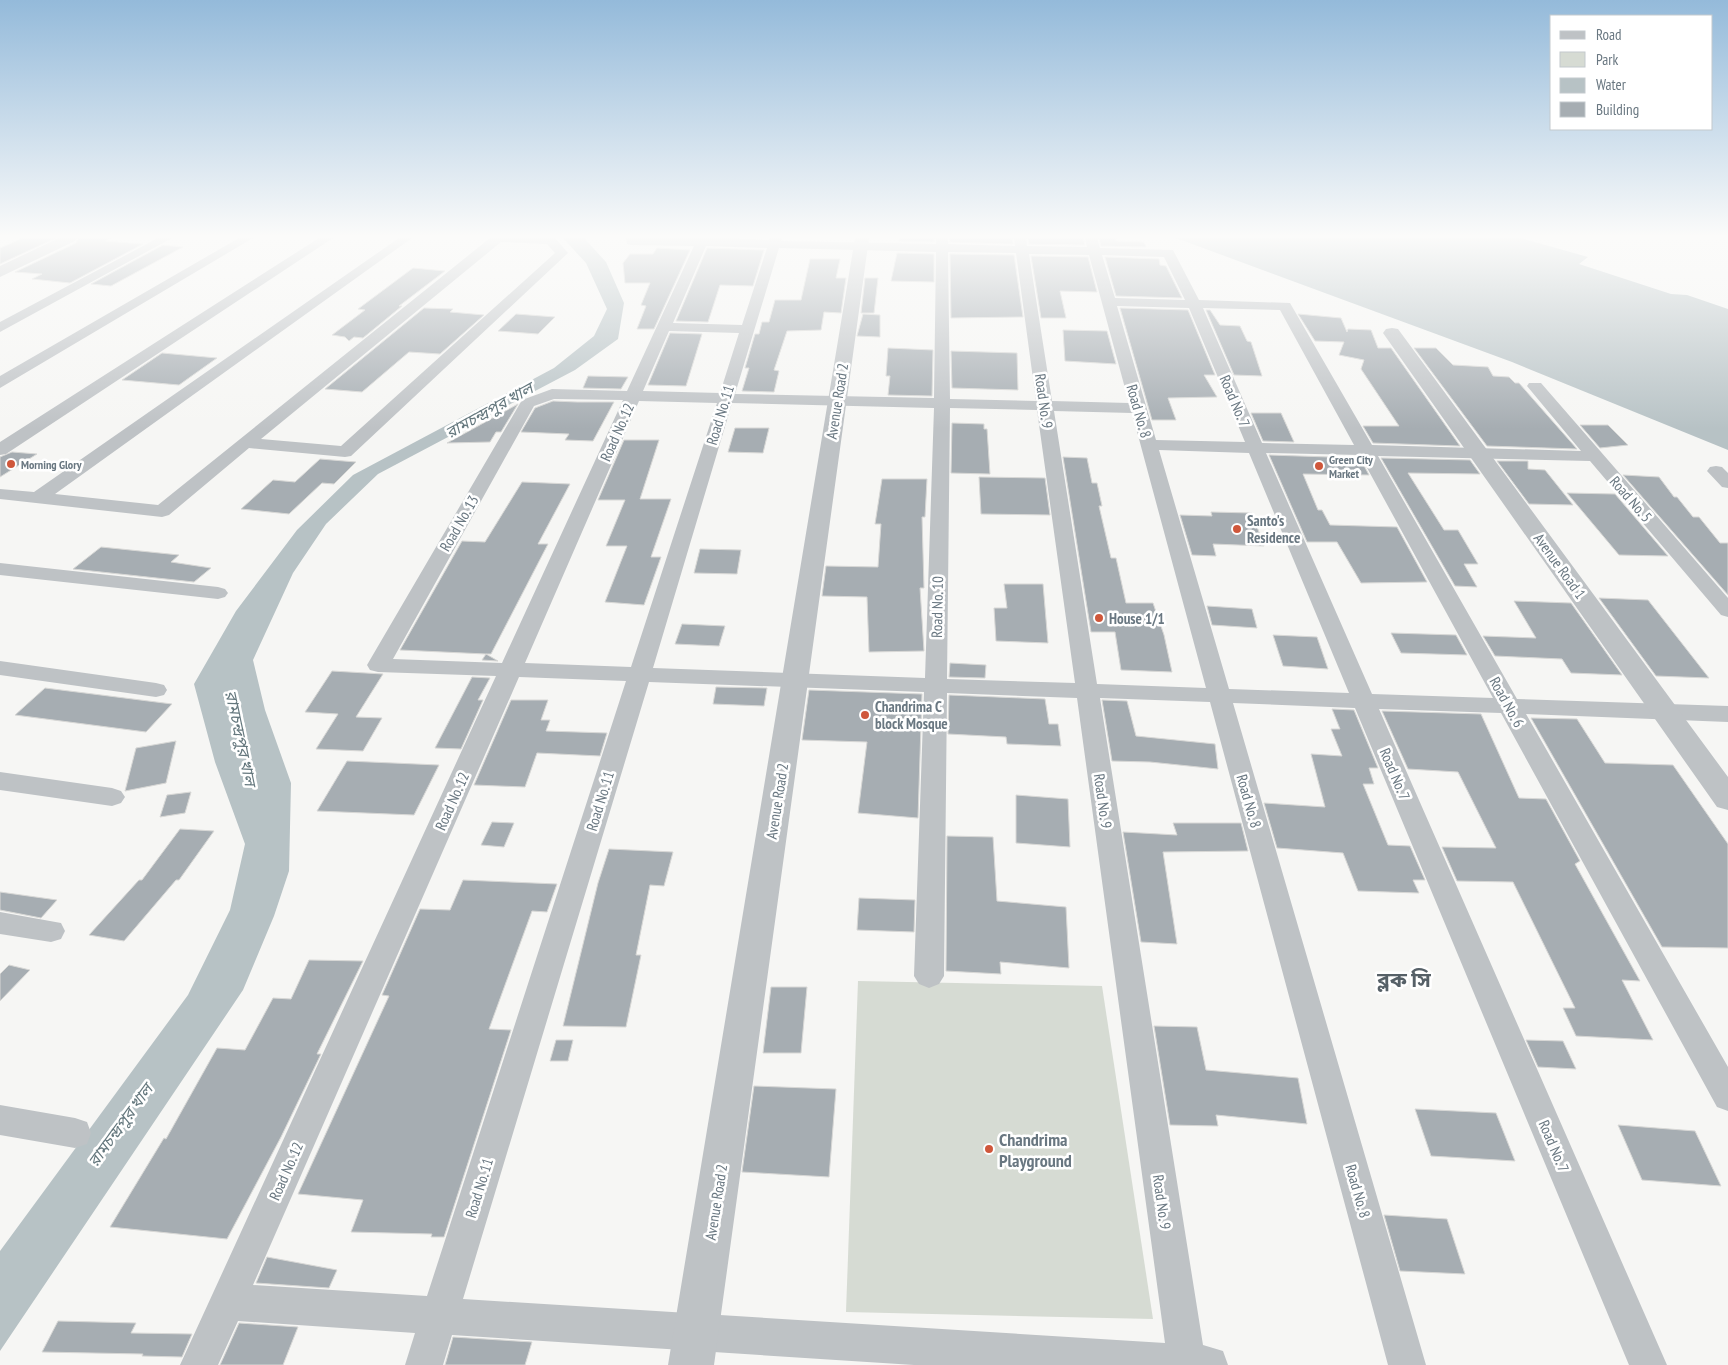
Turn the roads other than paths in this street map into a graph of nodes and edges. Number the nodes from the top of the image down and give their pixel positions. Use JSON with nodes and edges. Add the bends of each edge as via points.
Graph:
{"nodes":[{"id":1,"x":49,"y":302,"type":"edge"},
{"id":2,"x":138,"y":302,"type":"edge"},
{"id":3,"x":229,"y":302,"type":"edge"},
{"id":4,"x":316,"y":302,"type":"edge"},
{"id":5,"x":419,"y":302,"type":"edge"},
{"id":6,"x":509,"y":302,"type":"edge"},
{"id":7,"x":675,"y":302,"type":"edge"},
{"id":8,"x":756,"y":302,"type":"edge"},
{"id":9,"x":852,"y":302,"type":"edge"},
{"id":10,"x":942,"y":302,"type":"edge"},
{"id":11,"x":1030,"y":302,"type":"edge"},
{"id":12,"x":1108,"y":302,"type":"joint"},
{"id":13,"x":1194,"y":304,"type":"junction"},
{"id":14,"x":664,"y":327,"type":"junction"},
{"id":15,"x":0,"y":328,"type":"edge"},
{"id":16,"x":747,"y":329,"type":"junction"},
{"id":17,"x":1392,"y":333,"type":"dead end"},
{"id":18,"x":0,"y":383,"type":"edge"},
{"id":19,"x":1534,"y":386,"type":"dead end"},
{"id":20,"x":633,"y":396,"type":"junction"},
{"id":21,"x":725,"y":399,"type":"junction"},
{"id":22,"x":837,"y":401,"type":"junction"},
{"id":23,"x":942,"y":404,"type":"junction"},
{"id":24,"x":1045,"y":406,"type":"junction"},
{"id":25,"x":1138,"y":408,"type":"junction"},
{"id":26,"x":246,"y":443,"type":"junction"},
{"id":27,"x":1149,"y":445,"type":"junction"},
{"id":28,"x":1255,"y":448,"type":"junction"},
{"id":29,"x":0,"y":450,"type":"edge"},
{"id":30,"x":1366,"y":450,"type":"junction"},
{"id":31,"x":1479,"y":453,"type":"junction"},
{"id":32,"x":1594,"y":456,"type":"junction"},
{"id":33,"x":0,"y":494,"type":"edge"},
{"id":34,"x":38,"y":498,"type":"junction"},
{"id":35,"x":0,"y":569,"type":"edge"},
{"id":36,"x":218,"y":593,"type":"dead end"},
{"id":37,"x":1728,"y":611,"type":"edge"},
{"id":38,"x":0,"y":668,"type":"edge"},
{"id":39,"x":510,"y":670,"type":"junction"},
{"id":40,"x":640,"y":675,"type":"junction"},
{"id":41,"x":795,"y":680,"type":"junction"},
{"id":42,"x":934,"y":685,"type":"junction"},
{"id":43,"x":156,"y":690,"type":"dead end"},
{"id":44,"x":1087,"y":691,"type":"junction"},
{"id":45,"x":1219,"y":695,"type":"junction"},
{"id":46,"x":1363,"y":701,"type":"junction"},
{"id":47,"x":1509,"y":706,"type":"junction"},
{"id":48,"x":1665,"y":712,"type":"junction"},
{"id":49,"x":1728,"y":714,"type":"edge"},
{"id":50,"x":0,"y":781,"type":"edge"},
{"id":51,"x":112,"y":798,"type":"dead end"},
{"id":52,"x":1728,"y":799,"type":"edge"},
{"id":53,"x":0,"y":923,"type":"edge"},
{"id":54,"x":51,"y":931,"type":"dead end"},
{"id":55,"x":929,"y":976,"type":"dead end"},
{"id":56,"x":1728,"y":1097,"type":"edge"},
{"id":57,"x":0,"y":1120,"type":"edge"},
{"id":58,"x":74,"y":1133,"type":"dead end"},
{"id":59,"x":227,"y":1302,"type":"junction"},
{"id":60,"x":439,"y":1316,"type":"junction"},
{"id":61,"x":694,"y":1349,"type":"edge"},
{"id":62,"x":943,"y":1356,"type":"edge"},
{"id":63,"x":199,"y":1365,"type":"edge"},
{"id":64,"x":424,"y":1365,"type":"edge"},
{"id":65,"x":1194,"y":1365,"type":"edge"},
{"id":66,"x":1407,"y":1365,"type":"edge"},
{"id":67,"x":1648,"y":1365,"type":"edge"}],
"edges":[{"from":1,"to":15,"type":"street"},
{"from":2,"to":18,"type":"street"},
{"from":3,"to":29,"type":"street"},
{"from":4,"to":34,"type":"street"},
{"from":5,"to":26,"type":"street"},
{"from":6,"to":26,"type":"street","via":[[345,452]]},
{"from":7,"to":14,"type":"street","name":"Road No. 12"},
{"from":8,"to":16,"type":"street","name":"Road No. 11"},
{"from":9,"to":22,"type":"street","name":"Avenue Road 2"},
{"from":10,"to":23,"type":"street","name":"Road No. 10"},
{"from":11,"to":24,"type":"street","name":"Road No. 9"},
{"from":12,"to":13,"type":"street"},
{"from":12,"to":25,"type":"street","name":"Road No. 8"},
{"from":13,"to":28,"type":"street","name":"Road No. 7"},
{"from":13,"to":30,"type":"street","name":"Road No. 6","via":[[1285,306]]},
{"from":14,"to":16,"type":"street"},
{"from":14,"to":20,"type":"street","name":"Road No. 12"},
{"from":16,"to":21,"type":"street","name":"Road No. 11"},
{"from":17,"to":31,"type":"street","name":"Avenue Road 1"},
{"from":19,"to":32,"type":"street","name":"Road No. 5"},
{"from":20,"to":21,"type":"street","name":"Road No. 13"},
{"from":20,"to":39,"type":"street","name":"Road No. 12"},
{"from":20,"to":39,"type":"street","name":"Road No. 13","via":[[552,394],[528,402],[378,665]]},
{"from":21,"to":22,"type":"street","name":"Road No. 13"},
{"from":21,"to":40,"type":"street","name":"Road No. 11"},
{"from":22,"to":23,"type":"street","name":"Road No. 13"},
{"from":22,"to":41,"type":"street","name":"Avenue Road 2"},
{"from":23,"to":24,"type":"street","name":"Road No. 13"},
{"from":23,"to":42,"type":"street","name":"Road No. 10"},
{"from":24,"to":25,"type":"street","name":"Road No. 13"},
{"from":24,"to":44,"type":"street","name":"Road No. 9"},
{"from":25,"to":27,"type":"street","name":"Road No. 8"},
{"from":26,"to":34,"type":"street","via":[[162,511]]},
{"from":27,"to":28,"type":"street"},
{"from":27,"to":45,"type":"street","name":"Road No. 8"},
{"from":28,"to":30,"type":"street"},
{"from":28,"to":46,"type":"street","name":"Road No. 7"},
{"from":30,"to":31,"type":"street"},
{"from":30,"to":47,"type":"street","name":"Road No. 6"},
{"from":31,"to":32,"type":"street"},
{"from":31,"to":48,"type":"street","name":"Avenue Road 1"},
{"from":32,"to":37,"type":"street","name":"Road No. 5"},
{"from":33,"to":34,"type":"street"},
{"from":35,"to":36,"type":"street"},
{"from":38,"to":43,"type":"street"},
{"from":39,"to":40,"type":"street"},
{"from":39,"to":59,"type":"street","name":"Road No. 12"},
{"from":40,"to":41,"type":"street"},
{"from":40,"to":60,"type":"street","name":"Road No. 11"},
{"from":41,"to":42,"type":"street"},
{"from":41,"to":61,"type":"street","name":"Avenue Road 2"},
{"from":42,"to":44,"type":"street"},
{"from":42,"to":55,"type":"street","name":"Road No. 10"},
{"from":44,"to":45,"type":"street"},
{"from":44,"to":65,"type":"street","name":"Road No. 9"},
{"from":45,"to":46,"type":"street"},
{"from":45,"to":66,"type":"street","name":"Road No. 8"},
{"from":46,"to":47,"type":"street"},
{"from":46,"to":67,"type":"street","name":"Road No. 7"},
{"from":47,"to":48,"type":"street"},
{"from":47,"to":56,"type":"street","name":"Road No. 6"},
{"from":48,"to":49,"type":"street"},
{"from":48,"to":52,"type":"street","name":"Avenue Road 1"},
{"from":50,"to":51,"type":"street"},
{"from":53,"to":54,"type":"street"},
{"from":57,"to":58,"type":"street"},
{"from":59,"to":60,"type":"street"},
{"from":59,"to":63,"type":"street","name":"Road No. 12"},
{"from":60,"to":61,"type":"street"},
{"from":60,"to":64,"type":"street","name":"Road No. 11"},
{"from":61,"to":62,"type":"street"},
{"from":62,"to":65,"type":"street"}]}
